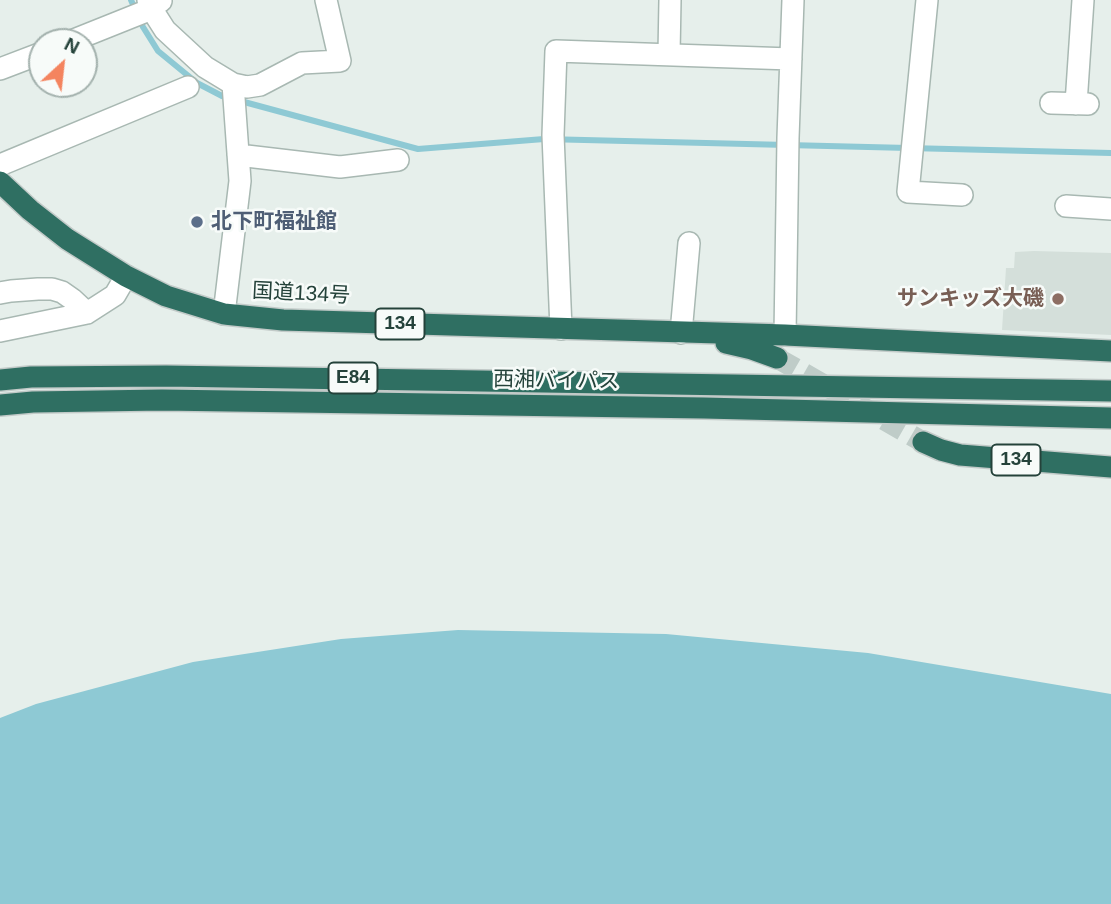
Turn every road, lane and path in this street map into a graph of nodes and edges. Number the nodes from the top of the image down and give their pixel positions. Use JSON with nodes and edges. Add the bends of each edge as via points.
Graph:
{"nodes":[{"id":1,"x":326,"y":0,"type":"edge"},
{"id":2,"x":670,"y":0,"type":"edge"},
{"id":3,"x":793,"y":0,"type":"edge"},
{"id":4,"x":927,"y":0,"type":"edge"},
{"id":5,"x":1083,"y":0,"type":"edge"},
{"id":6,"x":148,"y":7,"type":"edge"},
{"id":7,"x":98,"y":29,"type":"edge"},
{"id":8,"x":669,"y":54,"type":"junction"},
{"id":9,"x":28,"y":58,"type":"edge"},
{"id":10,"x":791,"y":59,"type":"junction"},
{"id":11,"x":0,"y":69,"type":"edge"},
{"id":12,"x":188,"y":88,"type":"dead end"},
{"id":13,"x":234,"y":93,"type":"junction"},
{"id":14,"x":1052,"y":103,"type":"dead end"},
{"id":15,"x":238,"y":155,"type":"junction"},
{"id":16,"x":398,"y":160,"type":"dead end"},
{"id":17,"x":0,"y":179,"type":"edge"},
{"id":18,"x":962,"y":195,"type":"dead end"},
{"id":19,"x":1066,"y":206,"type":"dead end"},
{"id":20,"x":1111,"y":209,"type":"edge"},
{"id":21,"x":689,"y":243,"type":"dead end"},
{"id":22,"x":126,"y":276,"type":"junction"},
{"id":23,"x":0,"y":293,"type":"edge"},
{"id":24,"x":87,"y":313,"type":"junction"},
{"id":25,"x":223,"y":314,"type":"junction"},
{"id":26,"x":561,"y":329,"type":"junction"},
{"id":27,"x":0,"y":331,"type":"edge"},
{"id":28,"x":681,"y":333,"type":"junction"},
{"id":29,"x":785,"y":335,"type":"junction"},
{"id":30,"x":1111,"y":351,"type":"edge"},
{"id":31,"x":777,"y":358,"type":"tunnel mouth"},
{"id":32,"x":0,"y":380,"type":"edge"},
{"id":33,"x":1111,"y":391,"type":"edge"},
{"id":34,"x":0,"y":405,"type":"edge"},
{"id":35,"x":1111,"y":418,"type":"edge"},
{"id":36,"x":923,"y":442,"type":"tunnel mouth"},
{"id":37,"x":1111,"y":467,"type":"edge"}],
"edges":[{"from":1,"to":13,"type":"street","via":[[340,61],[302,63]]},
{"from":2,"to":8,"type":"street"},
{"from":3,"to":10,"type":"street"},
{"from":4,"to":18,"type":"street","via":[[908,192]]},
{"from":5,"to":14,"type":"street","via":[[1083,104]]},
{"from":6,"to":7,"type":"street"},
{"from":6,"to":13,"type":"street","via":[[175,40]]},
{"from":8,"to":10,"type":"street"},
{"from":8,"to":26,"type":"street","via":[[555,51]]},
{"from":9,"to":11,"type":"street"},
{"from":10,"to":29,"type":"street"},
{"from":12,"to":17,"type":"street"},
{"from":13,"to":15,"type":"street"},
{"from":15,"to":16,"type":"street","via":[[340,167]]},
{"from":15,"to":25,"type":"street","via":[[240,181]]},
{"from":17,"to":22,"type":"highway","name":"国道134号","number":"134","via":[[67,239]]},
{"from":19,"to":20,"type":"street"},
{"from":21,"to":28,"type":"street"},
{"from":22,"to":24,"type":"street","via":[[115,296]]},
{"from":22,"to":25,"type":"highway","name":"国道134号","number":"134","via":[[166,296]]},
{"from":23,"to":24,"type":"street","via":[[52,289]]},
{"from":24,"to":27,"type":"street"},
{"from":25,"to":26,"type":"highway","name":"国道134号","number":"134"},
{"from":26,"to":28,"type":"highway","name":"国道134号","number":"134"},
{"from":28,"to":29,"type":"highway","name":"国道134号","number":"134"},
{"from":28,"to":31,"type":"highway","name":"国道134号","number":"134"},
{"from":29,"to":30,"type":"highway","name":"国道134号","number":"134"},
{"from":32,"to":33,"type":"highway","name":"西湘バイパス","number":"E84","via":[[166,376]]},
{"from":34,"to":35,"type":"highway","name":"西湘バイパス","number":"E84","via":[[162,400]]},
{"from":36,"to":37,"type":"highway","number":"134","via":[[960,455]]}]}
